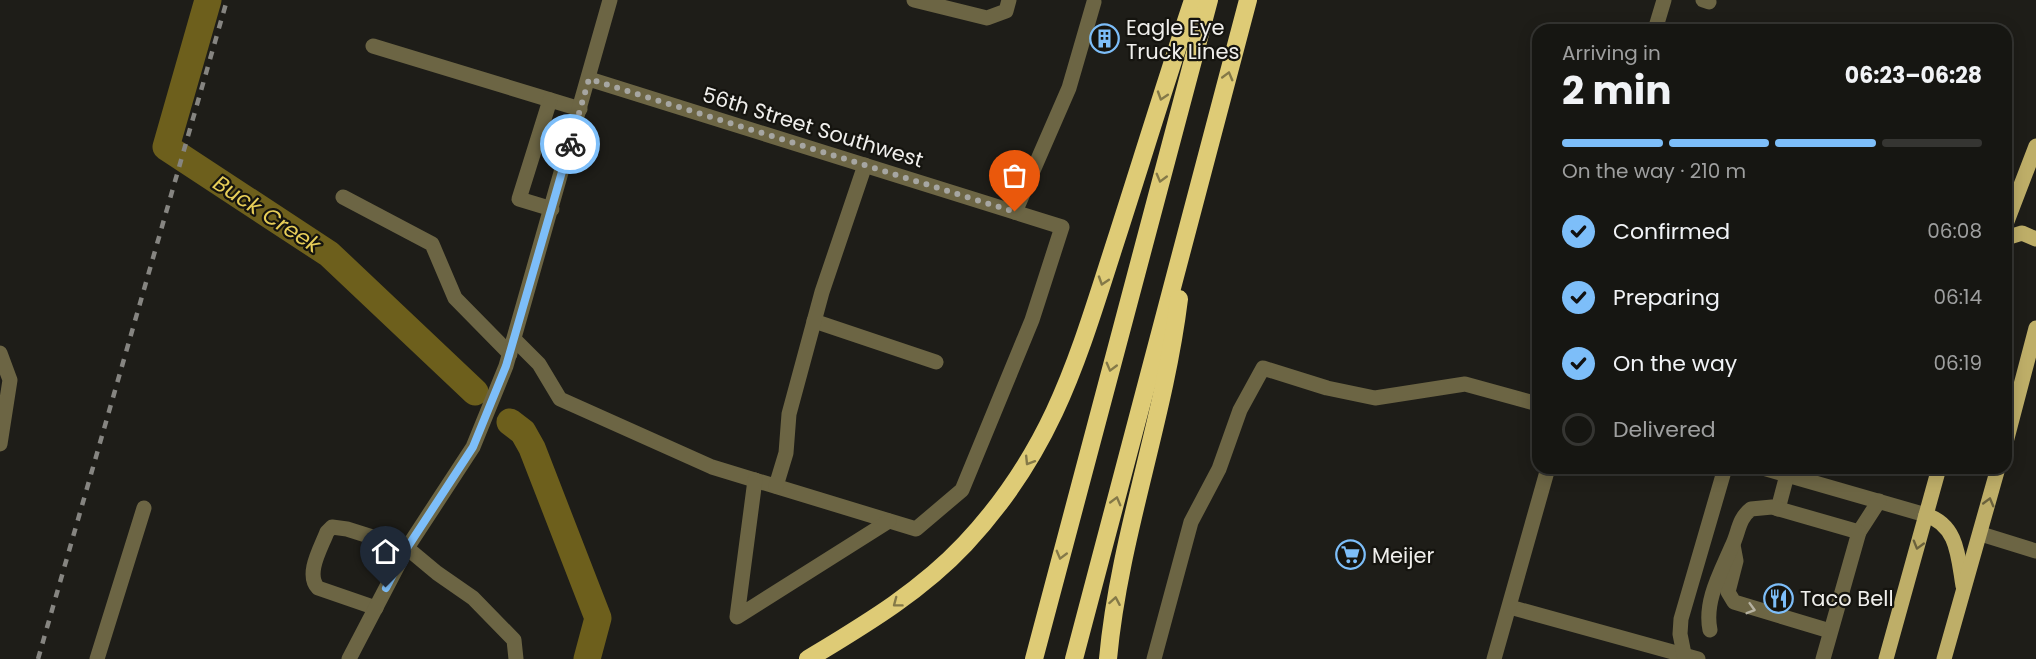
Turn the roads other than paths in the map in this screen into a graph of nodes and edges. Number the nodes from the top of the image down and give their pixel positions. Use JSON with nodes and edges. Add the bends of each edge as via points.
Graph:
{"nodes":[{"id":1,"x":610,"y":0,"type":"edge"},
{"id":2,"x":914,"y":0,"type":"edge"},
{"id":3,"x":1009,"y":0,"type":"edge"},
{"id":4,"x":1193,"y":0,"type":"edge"},
{"id":5,"x":1209,"y":0,"type":"edge"},
{"id":6,"x":1248,"y":0,"type":"edge"},
{"id":7,"x":1664,"y":0,"type":"edge"},
{"id":8,"x":1094,"y":2,"type":"dead end"},
{"id":9,"x":1657,"y":24,"type":"edge"},
{"id":10,"x":373,"y":46,"type":"dead end"},
{"id":11,"x":589,"y":79,"type":"junction"},
{"id":12,"x":550,"y":100,"type":"junction"},
{"id":13,"x":580,"y":109,"type":"junction"},
{"id":14,"x":2036,"y":146,"type":"edge"},
{"id":15,"x":865,"y":165,"type":"junction"},
{"id":16,"x":343,"y":197,"type":"dead end"},
{"id":17,"x":2012,"y":208,"type":"edge"},
{"id":18,"x":552,"y":209,"type":"junction"},
{"id":19,"x":1020,"y":213,"type":"junction"},
{"id":20,"x":1187,"y":234,"type":"junction"},
{"id":21,"x":2012,"y":236,"type":"edge"},
{"id":22,"x":2036,"y":239,"type":"edge"},
{"id":23,"x":814,"y":321,"type":"junction"},
{"id":24,"x":2036,"y":328,"type":"edge"},
{"id":25,"x":512,"y":346,"type":"junction"},
{"id":26,"x":0,"y":353,"type":"edge"},
{"id":27,"x":936,"y":362,"type":"dead end"},
{"id":28,"x":1532,"y":402,"type":"edge"},
{"id":29,"x":3,"y":414,"type":"edge"},
{"id":30,"x":2012,"y":418,"type":"edge"},
{"id":31,"x":0,"y":444,"type":"edge"},
{"id":32,"x":1546,"y":474,"type":"edge"},
{"id":33,"x":1723,"y":474,"type":"edge"},
{"id":34,"x":1784,"y":474,"type":"edge"},
{"id":35,"x":1937,"y":474,"type":"edge"},
{"id":36,"x":1996,"y":474,"type":"edge"},
{"id":37,"x":1787,"y":475,"type":"junction"},
{"id":38,"x":755,"y":480,"type":"junction"},
{"id":39,"x":776,"y":486,"type":"junction"},
{"id":40,"x":1879,"y":501,"type":"junction"},
{"id":41,"x":144,"y":508,"type":"dead end"},
{"id":42,"x":1778,"y":509,"type":"junction"},
{"id":43,"x":1926,"y":515,"type":"junction"},
{"id":44,"x":889,"y":520,"type":"junction"},
{"id":45,"x":1859,"y":532,"type":"junction"},
{"id":46,"x":1981,"y":534,"type":"junction"},
{"id":47,"x":1733,"y":545,"type":"junction"},
{"id":48,"x":407,"y":548,"type":"junction"},
{"id":49,"x":2036,"y":551,"type":"edge"},
{"id":50,"x":1964,"y":589,"type":"junction"},
{"id":51,"x":1510,"y":607,"type":"junction"},
{"id":52,"x":376,"y":608,"type":"junction"},
{"id":53,"x":1710,"y":630,"type":"dead end"},
{"id":54,"x":1830,"y":631,"type":"junction"},
{"id":55,"x":1888,"y":655,"type":"edge"},
{"id":56,"x":1689,"y":658,"type":"edge"},
{"id":57,"x":97,"y":659,"type":"edge"},
{"id":58,"x":349,"y":659,"type":"edge"},
{"id":59,"x":516,"y":659,"type":"edge"},
{"id":60,"x":808,"y":659,"type":"edge"},
{"id":61,"x":1034,"y":659,"type":"edge"},
{"id":62,"x":1074,"y":659,"type":"edge"},
{"id":63,"x":1108,"y":659,"type":"edge"},
{"id":64,"x":1154,"y":659,"type":"edge"},
{"id":65,"x":1494,"y":659,"type":"edge"},
{"id":66,"x":1822,"y":659,"type":"edge"},
{"id":67,"x":1944,"y":659,"type":"edge"}],
"edges":[{"from":1,"to":11,"type":"street"},
{"from":2,"to":3,"type":"street","via":[[987,18],[1006,11]]},
{"from":4,"to":60,"type":"highway","one_way":true,"via":[[1081,349],[1044,437],[1005,496],[954,555],[890,608]]},
{"from":5,"to":61,"type":"highway","one_way":true},
{"from":20,"to":6,"type":"highway","one_way":true},
{"from":7,"to":9,"type":"street"},
{"from":8,"to":19,"type":"street","via":[[1069,88]]},
{"from":10,"to":12,"type":"street"},
{"from":11,"to":13,"type":"street"},
{"from":11,"to":15,"type":"street","name":"56th Street Southwest"},
{"from":12,"to":13,"type":"street"},
{"from":12,"to":18,"type":"street","via":[[519,199]]},
{"from":13,"to":18,"type":"street"},
{"from":14,"to":17,"type":"main road"},
{"from":15,"to":19,"type":"street","name":"56th Street Southwest"},
{"from":15,"to":23,"type":"street"},
{"from":16,"to":25,"type":"street","via":[[432,244],[455,298]]},
{"from":18,"to":25,"type":"street"},
{"from":19,"to":44,"type":"street","name":"56th Street Southwest","via":[[1062,227],[1032,320],[962,490],[916,529]]},
{"from":62,"to":20,"type":"highway","one_way":true},
{"from":63,"to":20,"type":"highway","one_way":true,"via":[[1124,553],[1170,362]]},
{"from":21,"to":22,"type":"main road","via":[[2022,233]]},
{"from":23,"to":27,"type":"street"},
{"from":23,"to":39,"type":"street","via":[[789,414],[786,453]]},
{"from":24,"to":30,"type":"main road"},
{"from":25,"to":38,"type":"street","via":[[539,364],[560,399],[712,466]]},
{"from":25,"to":48,"type":"street","via":[[473,447]]},
{"from":26,"to":29,"type":"street","via":[[10,380]]},
{"from":28,"to":64,"type":"street","via":[[1465,384],[1375,398],[1263,369],[1240,410],[1219,469],[1191,522]]},
{"from":29,"to":31,"type":"street"},
{"from":32,"to":51,"type":"street"},
{"from":33,"to":56,"type":"street","via":[[1681,619],[1680,634]]},
{"from":34,"to":37,"type":"street"},
{"from":35,"to":43,"type":"main road"},
{"from":46,"to":36,"type":"main road","one_way":true},
{"from":37,"to":40,"type":"street"},
{"from":37,"to":42,"type":"street"},
{"from":38,"to":39,"type":"street"},
{"from":38,"to":44,"type":"street","via":[[737,617]]},
{"from":39,"to":44,"type":"street"},
{"from":40,"to":43,"type":"street"},
{"from":40,"to":45,"type":"street"},
{"from":41,"to":57,"type":"street"},
{"from":42,"to":45,"type":"street"},
{"from":42,"to":47,"type":"street","via":[[1760,506],[1746,513]]},
{"from":43,"to":50,"type":"main road","via":[[1941,521],[1953,537]]},
{"from":43,"to":55,"type":"main road","one_way":true},
{"from":45,"to":54,"type":"street"},
{"from":46,"to":49,"type":"street"},
{"from":46,"to":50,"type":"main road"},
{"from":47,"to":53,"type":"street","via":[[1721,566],[1708,611]]},
{"from":47,"to":54,"type":"street","one_way":true,"via":[[1736,561],[1728,592],[1734,602]]},
{"from":48,"to":52,"type":"street"},
{"from":48,"to":52,"type":"street","via":[[339,527],[327,532],[312,575],[313,583]]},
{"from":48,"to":59,"type":"street","via":[[473,598],[514,640]]},
{"from":50,"to":67,"type":"main road"},
{"from":51,"to":56,"type":"street"},
{"from":51,"to":65,"type":"street"},
{"from":52,"to":58,"type":"street"},
{"from":54,"to":66,"type":"street"}]}
